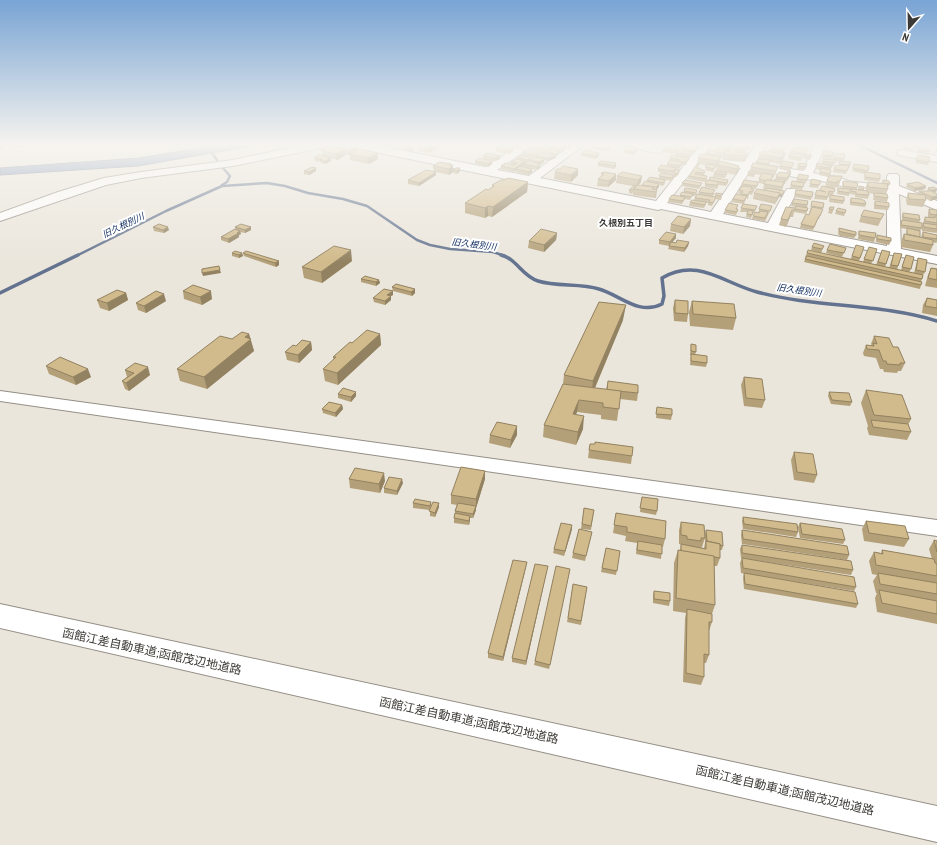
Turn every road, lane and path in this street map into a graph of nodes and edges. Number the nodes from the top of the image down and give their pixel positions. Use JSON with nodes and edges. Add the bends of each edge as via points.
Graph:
{"nodes":[{"id":1,"x":99,"y":183,"type":"edge"},
{"id":2,"x":547,"y":183,"type":"edge"},
{"id":3,"x":676,"y":183,"type":"edge"},
{"id":4,"x":736,"y":183,"type":"edge"},
{"id":5,"x":844,"y":183,"type":"edge"},
{"id":6,"x":894,"y":186,"type":"junction"},
{"id":7,"x":791,"y":192,"type":"dead end"},
{"id":8,"x":658,"y":206,"type":"junction"},
{"id":9,"x":937,"y":206,"type":"edge"},
{"id":10,"x":0,"y":217,"type":"edge"},
{"id":11,"x":714,"y":217,"type":"junction"},
{"id":12,"x":771,"y":228,"type":"junction"},
{"id":13,"x":894,"y":252,"type":"junction"},
{"id":14,"x":937,"y":260,"type":"edge"},
{"id":15,"x":0,"y":396,"type":"edge"},
{"id":16,"x":937,"y":528,"type":"edge"},
{"id":17,"x":0,"y":616,"type":"edge"},
{"id":18,"x":937,"y":824,"type":"edge"}],
"edges":[{"from":1,"to":10,"type":"street"},
{"from":2,"to":8,"type":"street"},
{"from":3,"to":8,"type":"street"},
{"from":4,"to":11,"type":"street"},
{"from":5,"to":6,"type":"street"},
{"from":6,"to":9,"type":"street"},
{"from":6,"to":13,"type":"street"},
{"from":7,"to":12,"type":"street"},
{"from":8,"to":11,"type":"street"},
{"from":11,"to":12,"type":"street"},
{"from":12,"to":13,"type":"street"},
{"from":13,"to":14,"type":"street"},
{"from":15,"to":16,"type":"street"},
{"from":17,"to":18,"type":"highway","name":"函館江差自動車道;函館茂辺地道路"}]}
